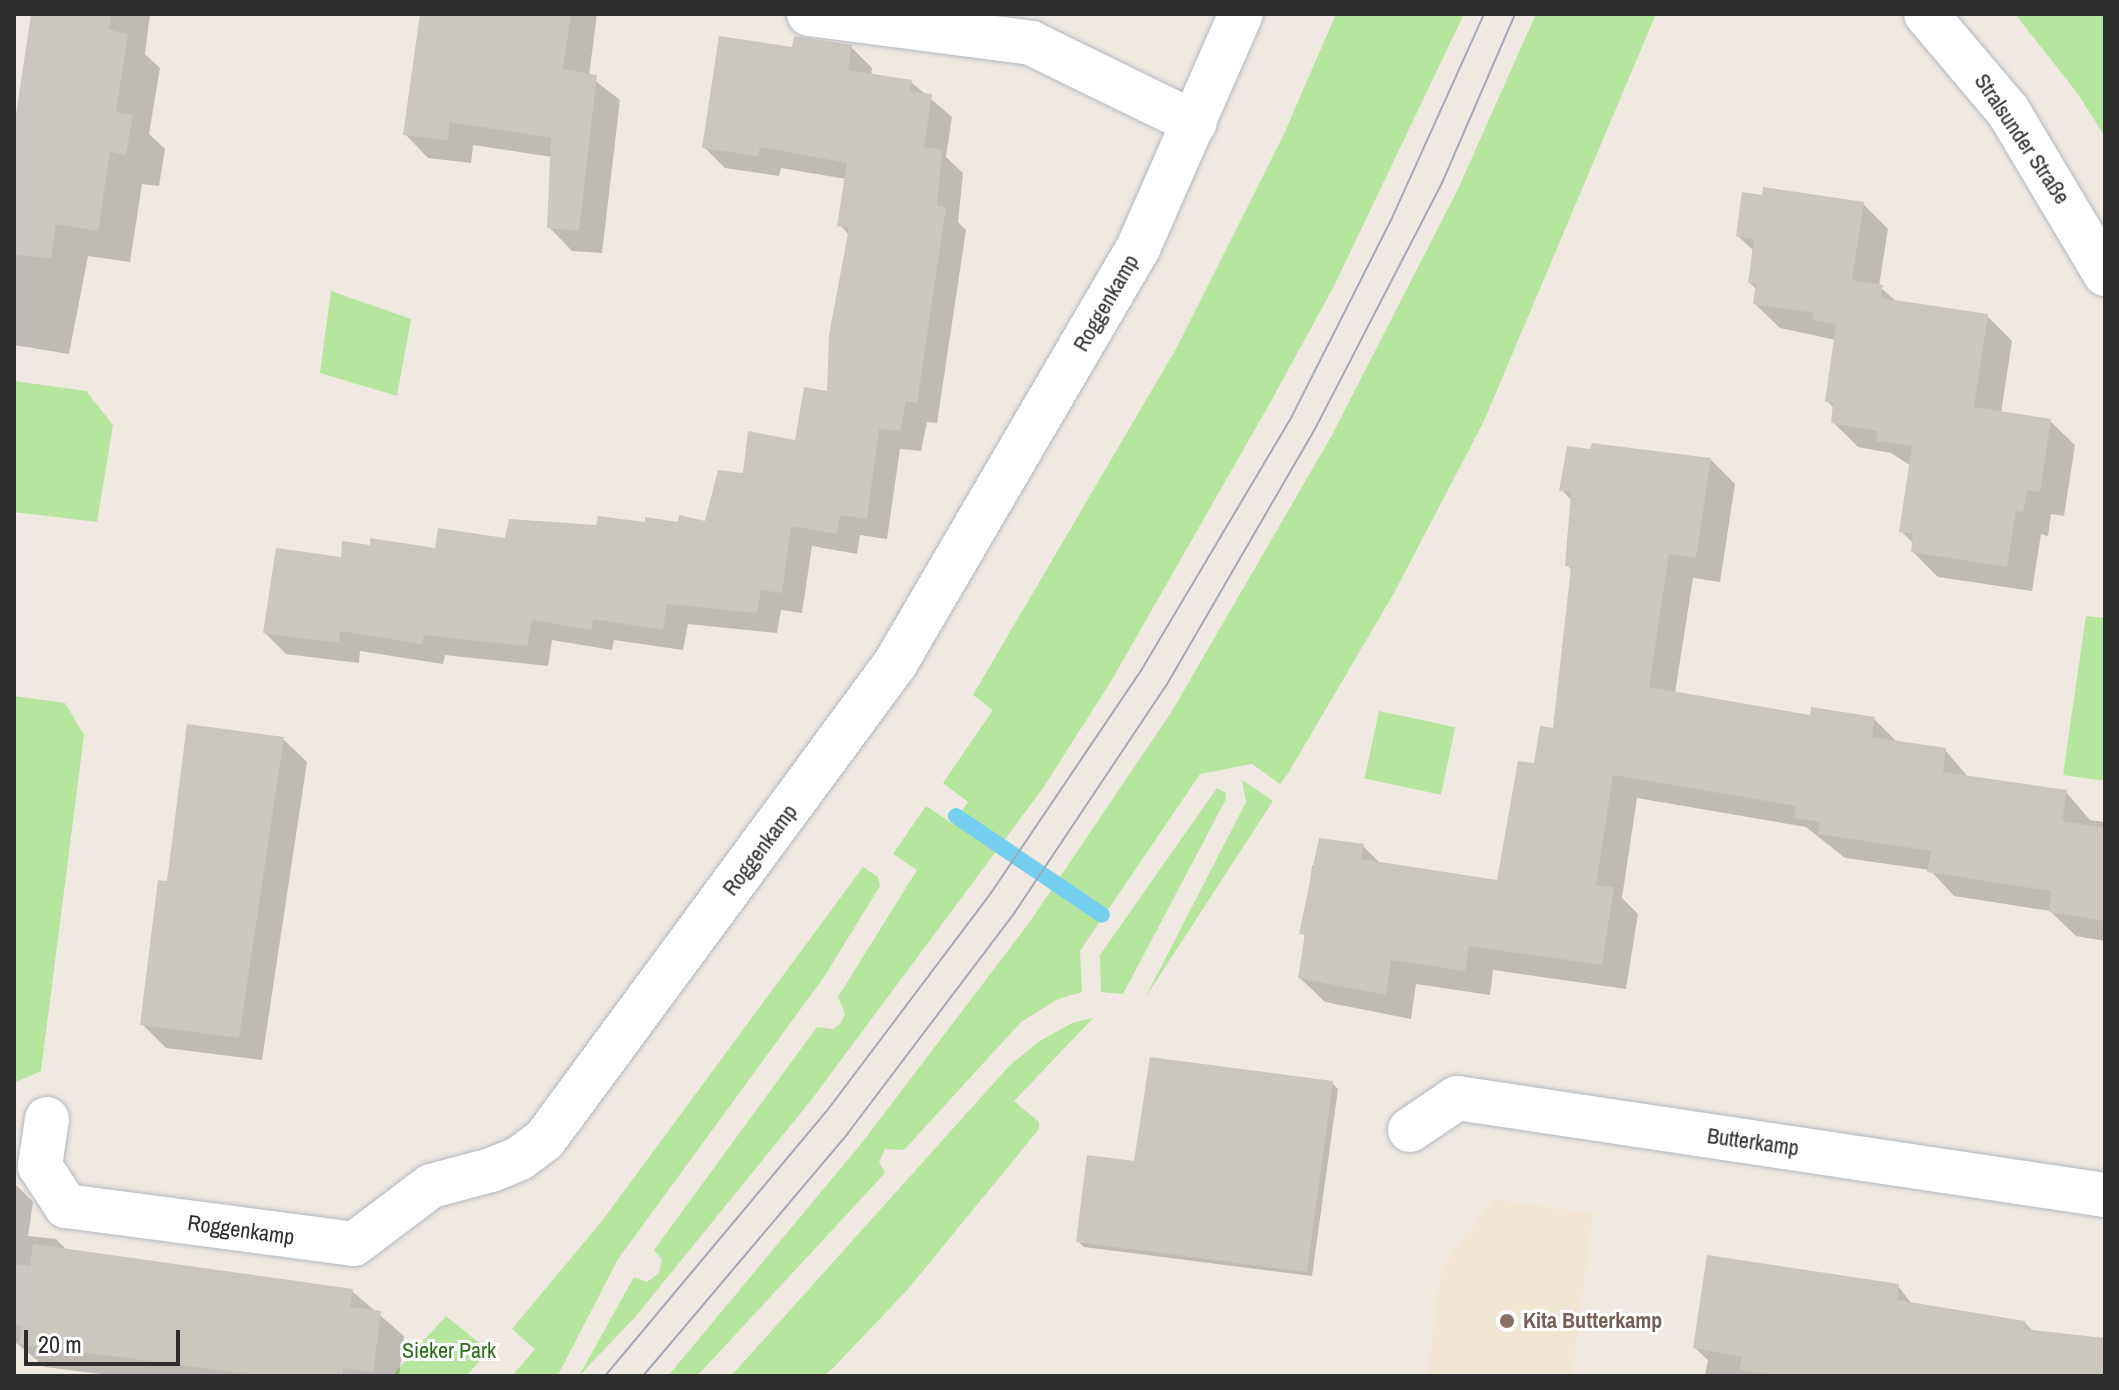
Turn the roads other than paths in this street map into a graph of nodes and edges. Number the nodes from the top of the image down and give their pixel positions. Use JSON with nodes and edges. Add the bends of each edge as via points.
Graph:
{"nodes":[{"id":1,"x":809,"y":14,"type":"edge"},
{"id":2,"x":1241,"y":14,"type":"edge"},
{"id":3,"x":1926,"y":14,"type":"edge"},
{"id":4,"x":1195,"y":123,"type":"junction"},
{"id":5,"x":2105,"y":274,"type":"edge"},
{"id":6,"x":47,"y":1119,"type":"dead end"},
{"id":7,"x":1410,"y":1130,"type":"dead end"},
{"id":8,"x":2105,"y":1195,"type":"edge"}],
"edges":[{"from":1,"to":4,"type":"street","via":[[1031,43]]},
{"from":2,"to":4,"type":"street","name":"Roggenkamp"},
{"from":3,"to":5,"type":"street","name":"Stralsunder Straße","via":[[2008,111]]},
{"from":4,"to":6,"type":"street","name":"Roggenkamp","via":[[1139,246],[895,664],[545,1139],[520,1158],[431,1186],[354,1244],[66,1206],[40,1166]]},
{"from":7,"to":8,"type":"street","name":"Butterkamp","via":[[1457,1098]]}]}
